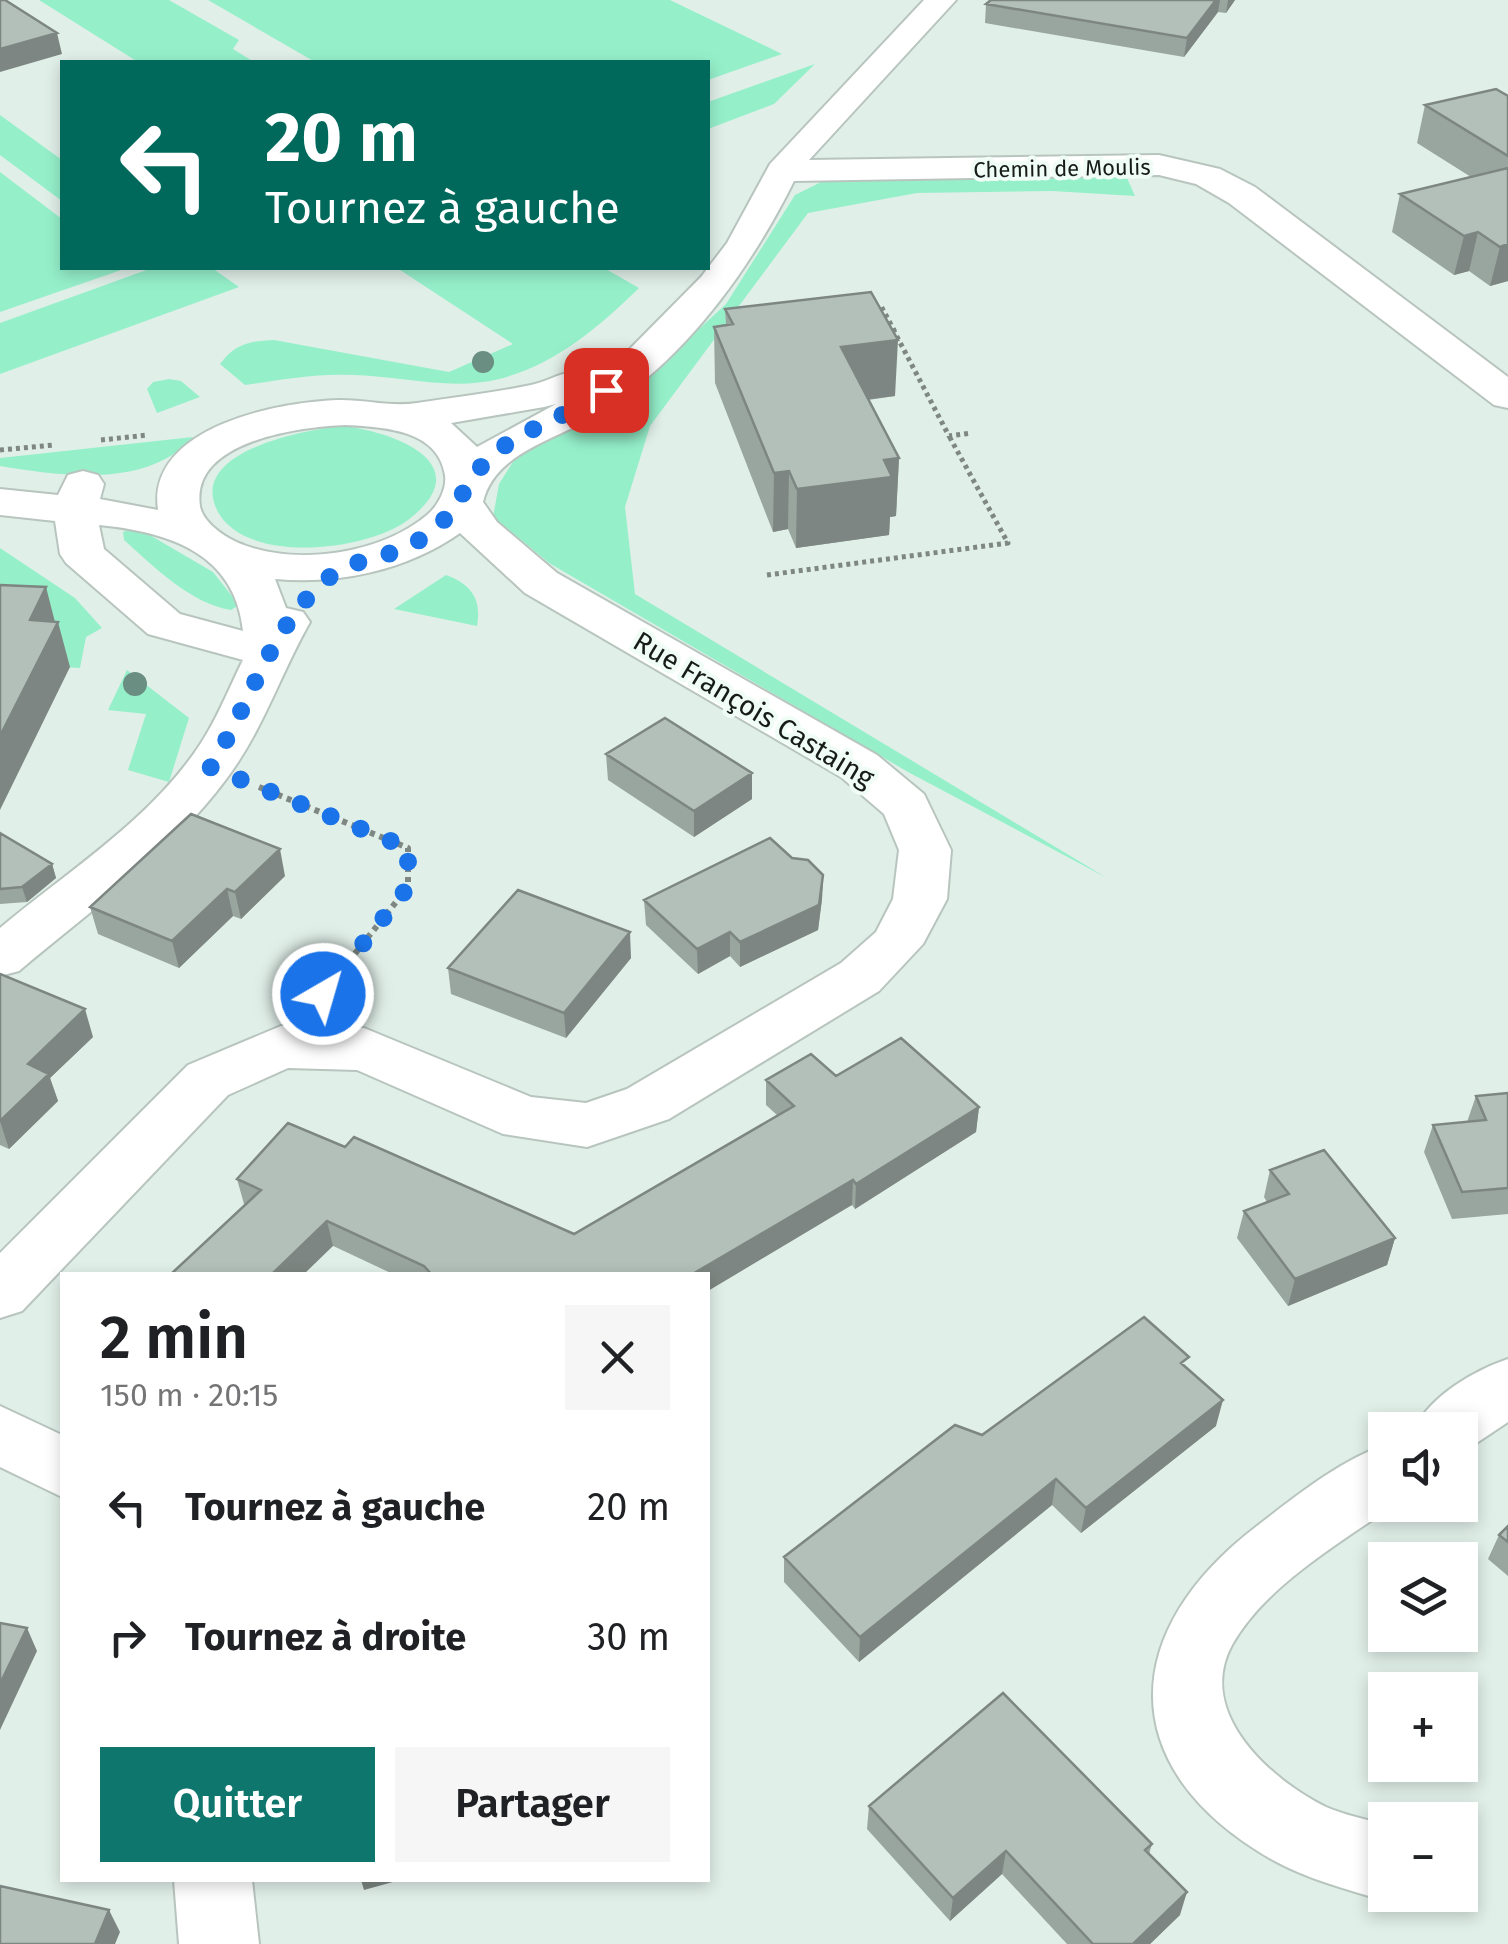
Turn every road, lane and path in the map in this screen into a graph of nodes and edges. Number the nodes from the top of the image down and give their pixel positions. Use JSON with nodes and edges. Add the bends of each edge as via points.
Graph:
{"nodes":[{"id":1,"x":941,"y":0,"type":"edge"},
{"id":2,"x":782,"y":171,"type":"junction"},
{"id":3,"x":882,"y":308,"type":"edge"},
{"id":4,"x":655,"y":344,"type":"junction"},
{"id":5,"x":1508,"y":396,"type":"edge"},
{"id":6,"x":402,"y":418,"type":"junction"},
{"id":7,"x":971,"y":432,"type":"dead end"},
{"id":8,"x":949,"y":436,"type":"junction"},
{"id":9,"x":191,"y":466,"type":"junction"},
{"id":10,"x":0,"y":474,"type":"edge"},
{"id":11,"x":464,"y":492,"type":"junction"},
{"id":12,"x":79,"y":497,"type":"junction"},
{"id":13,"x":0,"y":502,"type":"edge"},
{"id":14,"x":209,"y":544,"type":"junction"},
{"id":15,"x":385,"y":555,"type":"junction"},
{"id":16,"x":340,"y":566,"type":"junction"},
{"id":17,"x":767,"y":575,"type":"dead end"},
{"id":18,"x":542,"y":583,"type":"junction"},
{"id":19,"x":268,"y":652,"type":"junction"},
{"id":20,"x":210,"y":767,"type":"junction"},
{"id":21,"x":0,"y":957,"type":"edge"},
{"id":22,"x":281,"y":1047,"type":"junction"},
{"id":23,"x":0,"y":1293,"type":"edge"},
{"id":24,"x":1508,"y":1386,"type":"edge"},
{"id":25,"x":1472,"y":1412,"type":"edge"},
{"id":26,"x":0,"y":1434,"type":"edge"},
{"id":27,"x":60,"y":1467,"type":"edge"},
{"id":28,"x":1368,"y":1486,"type":"edge"},
{"id":29,"x":1368,"y":1857,"type":"edge"},
{"id":30,"x":213,"y":1882,"type":"edge"},
{"id":31,"x":219,"y":1944,"type":"edge"}],
"edges":[{"from":1,"to":2,"type":"street"},
{"from":2,"to":4,"type":"street","via":[[744,245]]},
{"from":2,"to":5,"type":"street","name":"Chemin de Moulis","via":[[1144,165],[1208,176]]},
{"from":3,"to":8,"type":"path"},
{"from":4,"to":6,"type":"street","via":[[544,395]]},
{"from":4,"to":11,"type":"street","via":[[584,406],[500,449]]},
{"from":6,"to":9,"type":"street","via":[[297,414],[233,434]]},
{"from":6,"to":11,"type":"street","name":"Rue François Castaing","via":[[450,444],[463,461]]},
{"from":7,"to":8,"type":"path"},
{"from":8,"to":17,"type":"path","via":[[1008,543]]},
{"from":9,"to":12,"type":"street"},
{"from":9,"to":14,"type":"street","via":[[179,489],[179,512]]},
{"from":10,"to":12,"type":"street"},
{"from":11,"to":15,"type":"street","via":[[444,523]]},
{"from":11,"to":18,"type":"street","name":"Rue François Castaing","via":[[481,530]]},
{"from":12,"to":13,"type":"street"},
{"from":12,"to":14,"type":"street"},
{"from":12,"to":19,"type":"street","via":[[82,554],[164,624]]},
{"from":14,"to":16,"type":"street","via":[[278,567]]},
{"from":14,"to":19,"type":"street","via":[[248,573],[262,601]]},
{"from":15,"to":16,"type":"street"},
{"from":15,"to":18,"type":"street","name":"Rue François Castaing","via":[[466,563]]},
{"from":16,"to":19,"type":"street"},
{"from":18,"to":22,"type":"street","name":"Rue François Castaing","via":[[859,766],[906,806],[926,850],[920,899],[896,944],[860,978],[648,1104],[587,1125],[524,1118],[364,1049]]},
{"from":19,"to":20,"type":"street"},
{"from":20,"to":21,"type":"street"},
{"from":20,"to":22,"type":"path","via":[[408,848],[408,887]]},
{"from":22,"to":23,"type":"street","name":"Rue François Castaing","via":[[208,1080]]},
{"from":24,"to":25,"type":"street"},
{"from":26,"to":27,"type":"street"},
{"from":28,"to":29,"type":"street","via":[[1275,1552],[1210,1617],[1189,1656],[1187,1715],[1220,1776],[1294,1831]]},
{"from":30,"to":31,"type":"street"}]}
